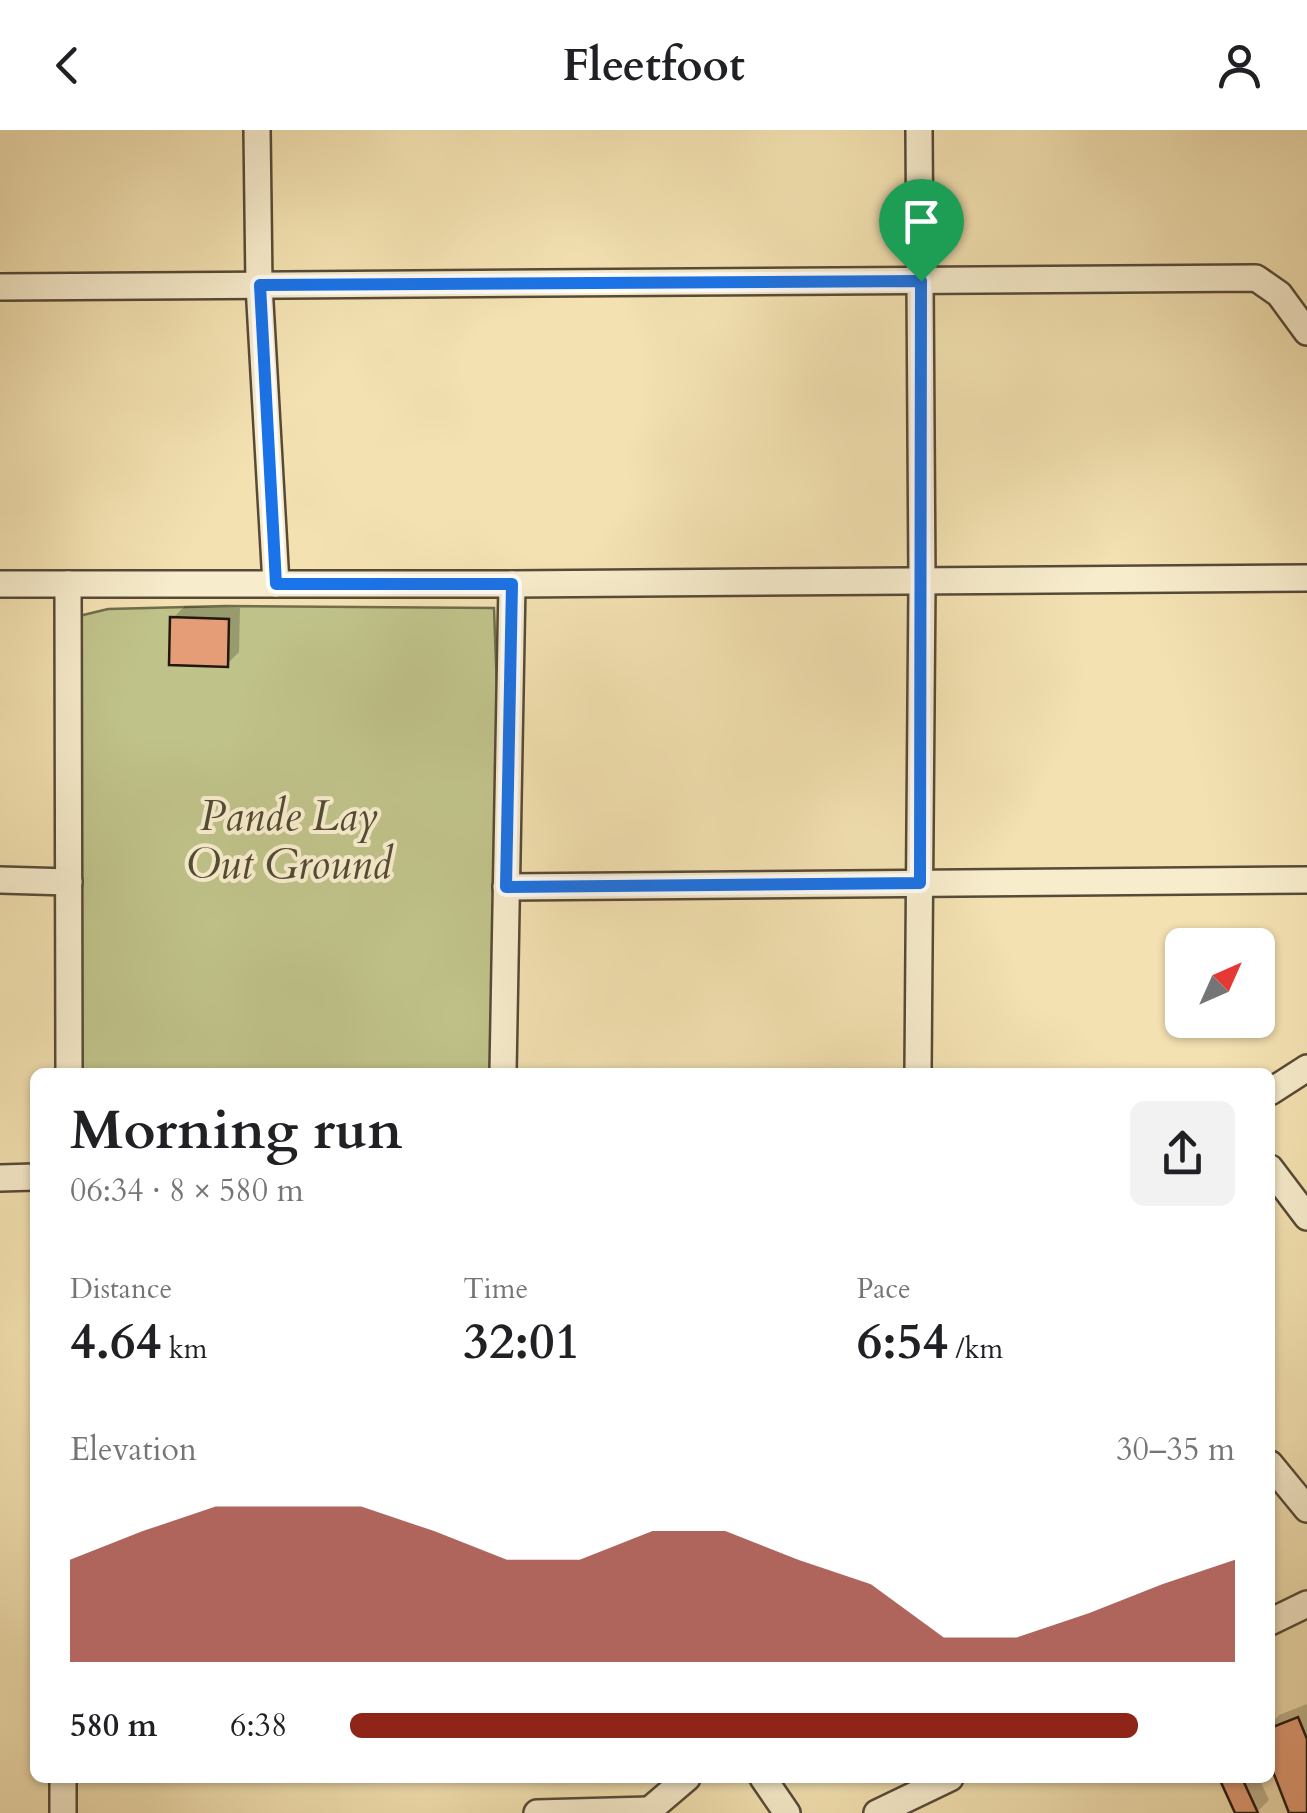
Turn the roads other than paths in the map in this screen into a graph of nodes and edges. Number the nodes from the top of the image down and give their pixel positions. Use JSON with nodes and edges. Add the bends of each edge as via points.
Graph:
{"nodes":[{"id":1,"x":257,"y":130,"type":"edge"},
{"id":2,"x":919,"y":130,"type":"edge"},
{"id":3,"x":921,"y":281,"type":"junction"},
{"id":4,"x":260,"y":285,"type":"junction"},
{"id":5,"x":0,"y":287,"type":"edge"},
{"id":6,"x":1307,"y":332,"type":"edge"},
{"id":7,"x":1307,"y":578,"type":"edge"},
{"id":8,"x":922,"y":582,"type":"junction"},
{"id":9,"x":0,"y":584,"type":"edge"},
{"id":10,"x":68,"y":584,"type":"junction"},
{"id":11,"x":276,"y":584,"type":"junction"},
{"id":12,"x":512,"y":584,"type":"junction"},
{"id":13,"x":0,"y":880,"type":"edge"},
{"id":14,"x":1307,"y":880,"type":"edge"},
{"id":15,"x":69,"y":882,"type":"junction"},
{"id":16,"x":920,"y":883,"type":"junction"},
{"id":17,"x":506,"y":887,"type":"junction"},
{"id":18,"x":70,"y":1068,"type":"edge"},
{"id":19,"x":503,"y":1068,"type":"edge"},
{"id":20,"x":918,"y":1068,"type":"edge"},
{"id":21,"x":1307,"y":1068,"type":"edge"},
{"id":22,"x":1275,"y":1089,"type":"edge"},
{"id":23,"x":1275,"y":1174,"type":"edge"},
{"id":24,"x":30,"y":1177,"type":"edge"},
{"id":25,"x":0,"y":1178,"type":"edge"},
{"id":26,"x":1307,"y":1216,"type":"edge"},
{"id":27,"x":1275,"y":1470,"type":"edge"},
{"id":28,"x":1307,"y":1509,"type":"edge"},
{"id":29,"x":1307,"y":1604,"type":"edge"},
{"id":30,"x":1275,"y":1620,"type":"edge"},
{"id":31,"x":63,"y":1783,"type":"edge"},
{"id":32,"x":681,"y":1783,"type":"edge"},
{"id":33,"x":766,"y":1783,"type":"edge"},
{"id":34,"x":940,"y":1783,"type":"edge"},
{"id":35,"x":648,"y":1812,"type":"edge"},
{"id":36,"x":63,"y":1813,"type":"edge"},
{"id":37,"x":536,"y":1813,"type":"edge"},
{"id":38,"x":787,"y":1813,"type":"edge"},
{"id":39,"x":877,"y":1813,"type":"edge"}],
"edges":[{"from":1,"to":4,"type":"street"},
{"from":2,"to":3,"type":"street"},
{"from":3,"to":4,"type":"street"},
{"from":3,"to":6,"type":"street","via":[[1256,278],[1279,294]]},
{"from":3,"to":8,"type":"street"},
{"from":4,"to":5,"type":"street"},
{"from":4,"to":11,"type":"street"},
{"from":7,"to":8,"type":"street"},
{"from":8,"to":12,"type":"street"},
{"from":8,"to":16,"type":"street"},
{"from":9,"to":10,"type":"street"},
{"from":10,"to":11,"type":"street"},
{"from":10,"to":15,"type":"street"},
{"from":11,"to":12,"type":"street"},
{"from":12,"to":17,"type":"street"},
{"from":13,"to":15,"type":"street"},
{"from":14,"to":16,"type":"street"},
{"from":15,"to":18,"type":"street"},
{"from":16,"to":17,"type":"street"},
{"from":16,"to":20,"type":"street"},
{"from":17,"to":19,"type":"street"},
{"from":21,"to":22,"type":"street"},
{"from":23,"to":26,"type":"street"},
{"from":24,"to":25,"type":"street"},
{"from":27,"to":28,"type":"street"},
{"from":29,"to":30,"type":"street"},
{"from":31,"to":36,"type":"street"},
{"from":32,"to":35,"type":"street"},
{"from":33,"to":38,"type":"street"},
{"from":34,"to":39,"type":"street"},
{"from":35,"to":37,"type":"street"}]}
